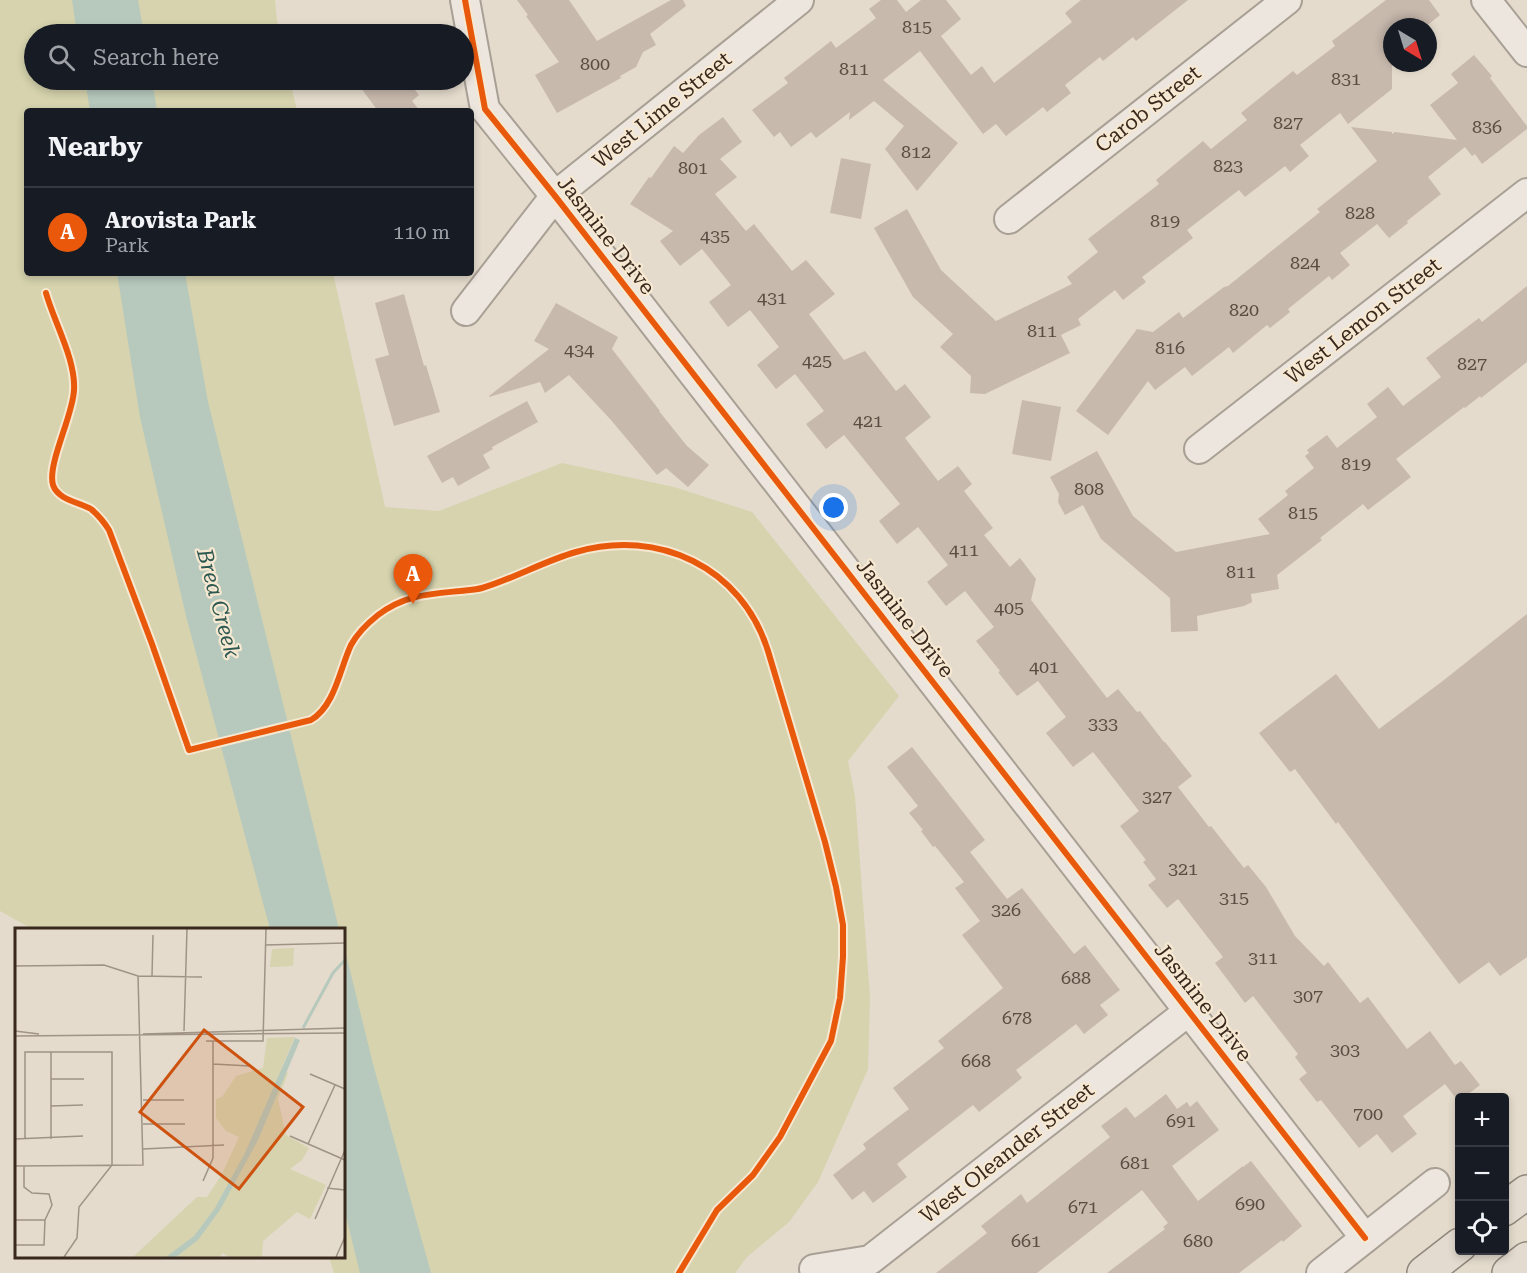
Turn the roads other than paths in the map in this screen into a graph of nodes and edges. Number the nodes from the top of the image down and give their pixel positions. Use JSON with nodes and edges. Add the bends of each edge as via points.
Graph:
{"nodes":[{"id":1,"x":465,"y":0,"type":"edge"},
{"id":2,"x":799,"y":0,"type":"edge"},
{"id":3,"x":1287,"y":0,"type":"edge"},
{"id":4,"x":1486,"y":0,"type":"edge"},
{"id":5,"x":469,"y":24,"type":"edge"},
{"id":6,"x":474,"y":49,"type":"edge"},
{"id":7,"x":1527,"y":52,"type":"edge"},
{"id":8,"x":1527,"y":193,"type":"edge"},
{"id":9,"x":555,"y":196,"type":"junction"},
{"id":10,"x":1009,"y":219,"type":"dead end"},
{"id":11,"x":466,"y":311,"type":"dead end"},
{"id":12,"x":1199,"y":449,"type":"dead end"},
{"id":13,"x":1189,"y":1011,"type":"junction"},
{"id":14,"x":1435,"y":1183,"type":"dead end"},
{"id":15,"x":1527,"y":1192,"type":"edge"},
{"id":16,"x":1509,"y":1205,"type":"edge"},
{"id":17,"x":1365,"y":1238,"type":"junction"},
{"id":18,"x":1455,"y":1249,"type":"edge"},
{"id":19,"x":1527,"y":1259,"type":"edge"},
{"id":20,"x":814,"y":1269,"type":"dead end"},
{"id":21,"x":1321,"y":1273,"type":"edge"},
{"id":22,"x":1424,"y":1273,"type":"edge"},
{"id":23,"x":1509,"y":1273,"type":"edge"}],
"edges":[{"from":1,"to":5,"type":"street","name":"Jasmine Drive"},
{"from":2,"to":9,"type":"street","name":"West Lime Street"},
{"from":3,"to":10,"type":"street","name":"Carob Street"},
{"from":4,"to":7,"type":"street"},
{"from":6,"to":9,"type":"street","name":"Jasmine Drive","via":[[485,109]]},
{"from":8,"to":12,"type":"street","name":"West Lemon Street"},
{"from":9,"to":11,"type":"street","name":"West Lime Street"},
{"from":9,"to":13,"type":"street","name":"Jasmine Drive"},
{"from":13,"to":17,"type":"street","name":"Jasmine Drive"},
{"from":13,"to":20,"type":"street","name":"West Oleander Street","via":[[870,1260]]},
{"from":14,"to":17,"type":"street"},
{"from":15,"to":16,"type":"main road"},
{"from":17,"to":21,"type":"street"},
{"from":18,"to":22,"type":"main road"},
{"from":19,"to":23,"type":"main road"}]}
